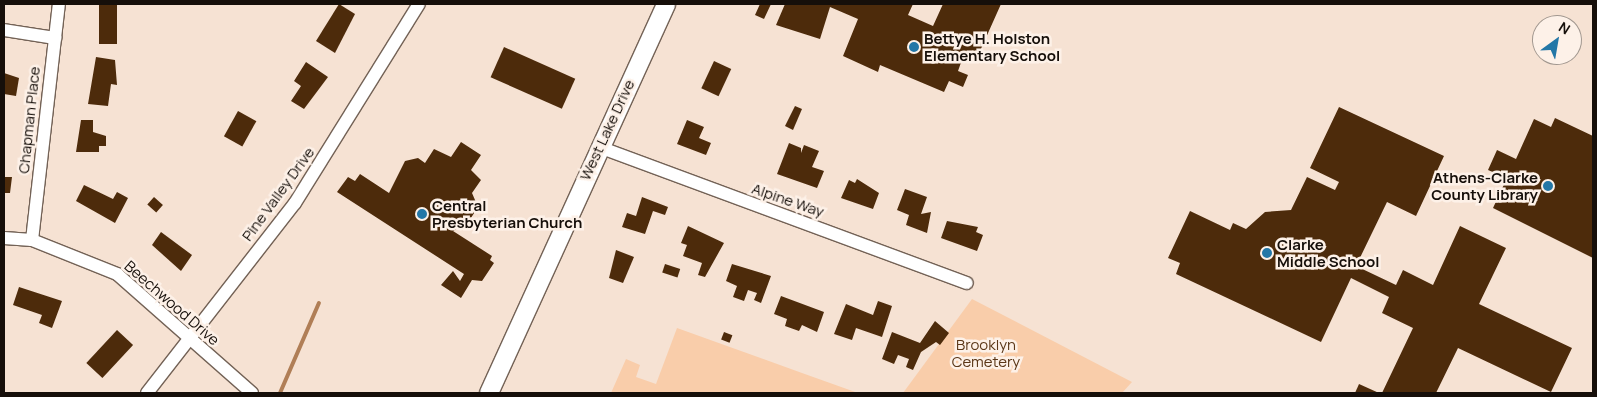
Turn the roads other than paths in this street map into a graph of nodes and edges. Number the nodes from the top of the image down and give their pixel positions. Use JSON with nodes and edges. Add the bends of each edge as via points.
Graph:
{"nodes":[{"id":1,"x":59,"y":4,"type":"edge"},
{"id":2,"x":419,"y":4,"type":"edge"},
{"id":3,"x":666,"y":4,"type":"edge"},
{"id":4,"x":4,"y":30,"type":"edge"},
{"id":5,"x":55,"y":38,"type":"junction"},
{"id":6,"x":599,"y":147,"type":"junction"},
{"id":7,"x":4,"y":238,"type":"edge"},
{"id":8,"x":32,"y":240,"type":"junction"},
{"id":9,"x":967,"y":283,"type":"dead end"},
{"id":10,"x":188,"y":340,"type":"junction"},
{"id":11,"x":147,"y":393,"type":"edge"},
{"id":12,"x":252,"y":393,"type":"edge"},
{"id":13,"x":489,"y":393,"type":"edge"}],
"edges":[{"from":1,"to":5,"type":"street","name":"Chapman Place"},
{"from":2,"to":10,"type":"street","name":"Pine Valley Drive","via":[[295,203]]},
{"from":3,"to":6,"type":"main road","name":"West Lake Drive"},
{"from":4,"to":5,"type":"street"},
{"from":5,"to":8,"type":"street","name":"Chapman Place"},
{"from":6,"to":9,"type":"street","name":"Alpine Way"},
{"from":6,"to":13,"type":"main road","name":"West Lake Drive"},
{"from":7,"to":8,"type":"street","name":"Beechwood Drive"},
{"from":8,"to":10,"type":"street","name":"Beechwood Drive","via":[[117,274]]},
{"from":10,"to":11,"type":"street","name":"Pine Valley Drive"},
{"from":10,"to":12,"type":"street","name":"Beechwood Drive"}]}
